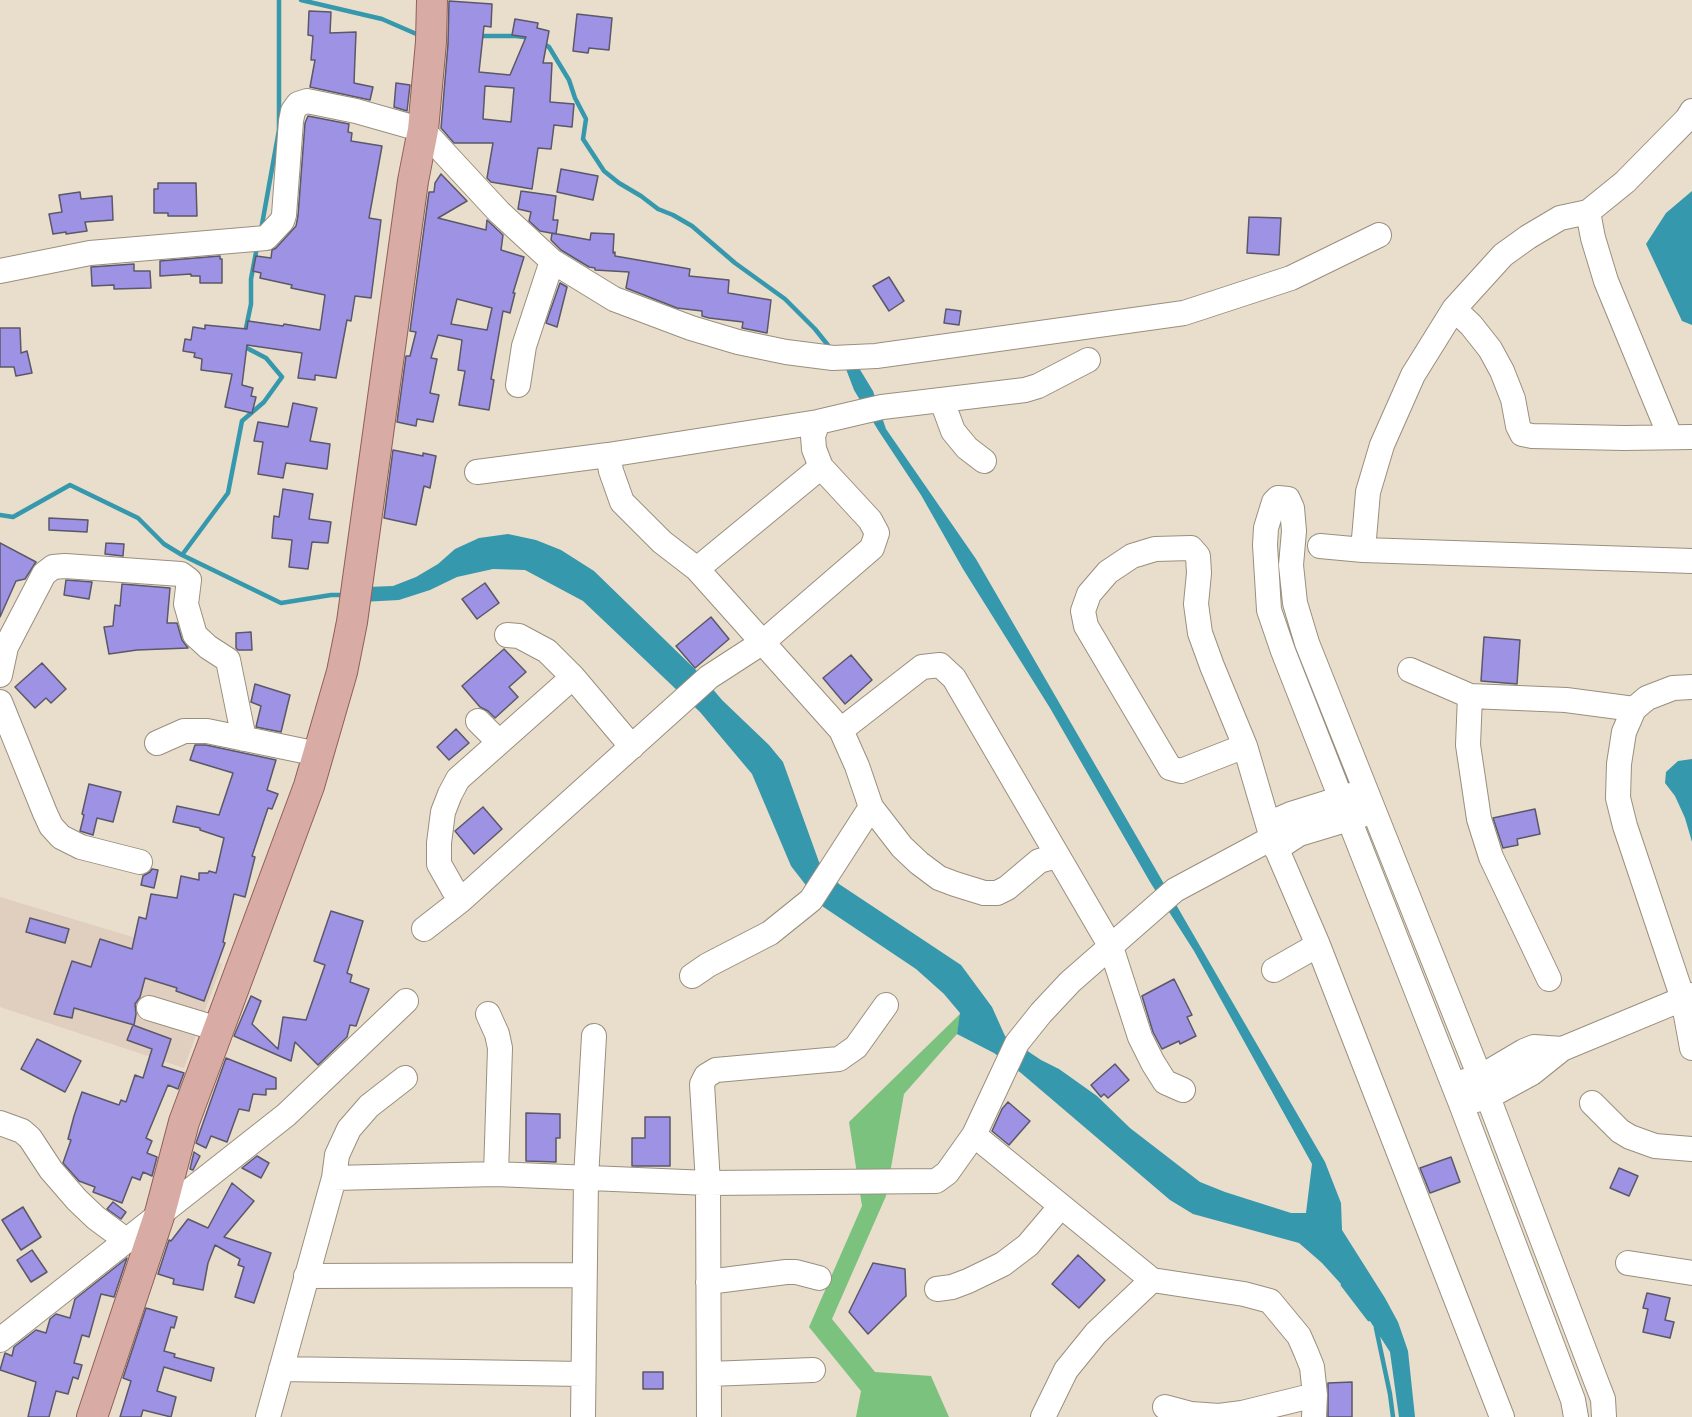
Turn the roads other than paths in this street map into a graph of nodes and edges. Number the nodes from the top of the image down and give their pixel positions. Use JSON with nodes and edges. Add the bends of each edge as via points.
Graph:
{"nodes":[{"id":1,"x":432,"y":5,"type":"edge"},
{"id":2,"x":1692,"y":111,"type":"edge"},
{"id":3,"x":423,"y":130,"type":"junction"},
{"id":4,"x":1587,"y":212,"type":"junction"},
{"id":5,"x":1379,"y":235,"type":"dead end"},
{"id":6,"x":552,"y":261,"type":"junction"},
{"id":7,"x":0,"y":271,"type":"edge"},
{"id":8,"x":1454,"y":309,"type":"junction"},
{"id":9,"x":1088,"y":360,"type":"dead end"},
{"id":10,"x":518,"y":385,"type":"dead end"},
{"id":11,"x":942,"y":401,"type":"junction"},
{"id":12,"x":818,"y":422,"type":"junction"},
{"id":13,"x":1681,"y":437,"type":"edge"},
{"id":14,"x":608,"y":454,"type":"junction"},
{"id":15,"x":984,"y":461,"type":"dead end"},
{"id":16,"x":821,"y":467,"type":"junction"},
{"id":17,"x":477,"y":472,"type":"dead end"},
{"id":18,"x":1320,"y":546,"type":"dead end"},
{"id":19,"x":1363,"y":550,"type":"junction"},
{"id":20,"x":1692,"y":561,"type":"edge"},
{"id":21,"x":697,"y":569,"type":"junction"},
{"id":22,"x":507,"y":635,"type":"dead end"},
{"id":23,"x":763,"y":642,"type":"junction"},
{"id":24,"x":1410,"y":670,"type":"dead end"},
{"id":25,"x":0,"y":675,"type":"edge"},
{"id":26,"x":573,"y":677,"type":"junction"},
{"id":27,"x":1692,"y":687,"type":"edge"},
{"id":28,"x":1470,"y":696,"type":"junction"},
{"id":29,"x":0,"y":702,"type":"edge"},
{"id":30,"x":1634,"y":710,"type":"junction"},
{"id":31,"x":478,"y":721,"type":"dead end"},
{"id":32,"x":841,"y":730,"type":"junction"},
{"id":33,"x":244,"y":739,"type":"junction"},
{"id":34,"x":499,"y":742,"type":"junction"},
{"id":35,"x":157,"y":743,"type":"dead end"},
{"id":36,"x":1245,"y":746,"type":"junction"},
{"id":37,"x":633,"y":747,"type":"junction"},
{"id":38,"x":318,"y":754,"type":"junction"},
{"id":39,"x":1370,"y":801,"type":"junction"},
{"id":40,"x":871,"y":807,"type":"junction"},
{"id":41,"x":1344,"y":808,"type":"junction"},
{"id":42,"x":1272,"y":837,"type":"junction"},
{"id":43,"x":1057,"y":856,"type":"junction"},
{"id":44,"x":140,"y":862,"type":"dead end"},
{"id":45,"x":460,"y":901,"type":"junction"},
{"id":46,"x":424,"y":929,"type":"dead end"},
{"id":47,"x":1318,"y":945,"type":"junction"},
{"id":48,"x":1111,"y":948,"type":"junction"},
{"id":49,"x":1274,"y":970,"type":"dead end"},
{"id":50,"x":692,"y":975,"type":"dead end"},
{"id":51,"x":1549,"y":979,"type":"dead end"},
{"id":52,"x":1687,"y":997,"type":"edge"},
{"id":53,"x":406,"y":1001,"type":"dead end"},
{"id":54,"x":886,"y":1005,"type":"dead end"},
{"id":55,"x":149,"y":1008,"type":"dead end"},
{"id":56,"x":488,"y":1014,"type":"dead end"},
{"id":57,"x":218,"y":1029,"type":"junction"},
{"id":58,"x":594,"y":1035,"type":"dead end"},
{"id":59,"x":1692,"y":1048,"type":"edge"},
{"id":60,"x":405,"y":1078,"type":"dead end"},
{"id":61,"x":1484,"y":1087,"type":"junction"},
{"id":62,"x":1183,"y":1090,"type":"dead end"},
{"id":63,"x":1457,"y":1094,"type":"junction"},
{"id":64,"x":1592,"y":1103,"type":"dead end"},
{"id":65,"x":0,"y":1124,"type":"edge"},
{"id":66,"x":974,"y":1135,"type":"junction"},
{"id":67,"x":1692,"y":1149,"type":"edge"},
{"id":68,"x":496,"y":1174,"type":"junction"},
{"id":69,"x":334,"y":1178,"type":"junction"},
{"id":70,"x":586,"y":1178,"type":"junction"},
{"id":71,"x":708,"y":1183,"type":"junction"},
{"id":72,"x":1061,"y":1206,"type":"junction"},
{"id":73,"x":160,"y":1213,"type":"junction"},
{"id":74,"x":127,"y":1241,"type":"junction"},
{"id":75,"x":1628,"y":1263,"type":"dead end"},
{"id":76,"x":1692,"y":1273,"type":"edge"},
{"id":77,"x":584,"y":1275,"type":"junction"},
{"id":78,"x":306,"y":1276,"type":"junction"},
{"id":79,"x":819,"y":1278,"type":"dead end"},
{"id":80,"x":1152,"y":1280,"type":"junction"},
{"id":81,"x":708,"y":1282,"type":"junction"},
{"id":82,"x":937,"y":1289,"type":"dead end"},
{"id":83,"x":0,"y":1340,"type":"edge"},
{"id":84,"x":281,"y":1369,"type":"junction"},
{"id":85,"x":813,"y":1370,"type":"dead end"},
{"id":86,"x":584,"y":1374,"type":"junction"},
{"id":87,"x":710,"y":1374,"type":"junction"},
{"id":88,"x":1314,"y":1406,"type":"edge"},
{"id":89,"x":1165,"y":1407,"type":"dead end"},
{"id":90,"x":92,"y":1417,"type":"edge"},
{"id":91,"x":268,"y":1417,"type":"edge"},
{"id":92,"x":583,"y":1417,"type":"edge"},
{"id":93,"x":709,"y":1417,"type":"edge"},
{"id":94,"x":1043,"y":1417,"type":"edge"},
{"id":95,"x":1502,"y":1417,"type":"edge"},
{"id":96,"x":1576,"y":1417,"type":"edge"},
{"id":97,"x":1604,"y":1417,"type":"edge"}],
"edges":[{"from":1,"to":3,"type":"main road"},
{"from":2,"to":4,"type":"street","via":[[1625,182]]},
{"from":3,"to":6,"type":"street","via":[[499,212]]},
{"from":3,"to":7,"type":"street","via":[[356,111],[307,101],[298,104],[291,121],[284,215],[266,238],[90,253]]},
{"from":3,"to":38,"type":"main road","via":[[352,622]]},
{"from":4,"to":8,"type":"street","via":[[1560,218],[1503,255]]},
{"from":4,"to":13,"type":"street","via":[[1606,281]]},
{"from":5,"to":6,"type":"street","via":[[1291,278],[1184,314],[876,356],[840,357],[748,344],[691,328],[614,299]]},
{"from":6,"to":10,"type":"street","via":[[524,346]]},
{"from":8,"to":13,"type":"street","via":[[1494,356],[1513,399],[1522,434]]},
{"from":8,"to":19,"type":"street","via":[[1413,375],[1382,445],[1368,492]]},
{"from":9,"to":11,"type":"street","via":[[1038,386]]},
{"from":11,"to":12,"type":"street","via":[[882,406]]},
{"from":11,"to":15,"type":"street","via":[[953,431]]},
{"from":12,"to":14,"type":"street"},
{"from":12,"to":16,"type":"street","via":[[813,436]]},
{"from":14,"to":17,"type":"street"},
{"from":14,"to":21,"type":"street","via":[[622,502],[662,542]]},
{"from":16,"to":21,"type":"street"},
{"from":16,"to":23,"type":"street","via":[[870,520],[876,533],[872,548]]},
{"from":18,"to":19,"type":"street"},
{"from":19,"to":20,"type":"street"},
{"from":21,"to":23,"type":"street"},
{"from":22,"to":26,"type":"street","via":[[519,636],[546,651]]},
{"from":23,"to":32,"type":"street"},
{"from":23,"to":37,"type":"street","via":[[709,677]]},
{"from":24,"to":28,"type":"street"},
{"from":25,"to":33,"type":"street","via":[[6,647],[44,574],[53,567],[181,574],[189,580],[186,604],[195,635],[228,660]]},
{"from":26,"to":34,"type":"street"},
{"from":26,"to":37,"type":"street"},
{"from":27,"to":30,"type":"street","via":[[1673,688],[1647,698]]},
{"from":28,"to":30,"type":"street","via":[[1566,700]]},
{"from":28,"to":51,"type":"street","via":[[1468,745],[1479,819],[1491,857]]},
{"from":29,"to":44,"type":"street","via":[[51,826],[61,837],[81,847]]},
{"from":30,"to":52,"type":"street","via":[[1624,732],[1618,798],[1624,826]]},
{"from":31,"to":34,"type":"street"},
{"from":32,"to":40,"type":"street"},
{"from":32,"to":43,"type":"street","via":[[922,667],[940,665],[954,678]]},
{"from":33,"to":35,"type":"street","via":[[207,731],[184,731]]},
{"from":33,"to":38,"type":"street"},
{"from":34,"to":45,"type":"street","via":[[458,779],[443,812],[439,864]]},
{"from":36,"to":36,"type":"street","via":[[1200,633],[1196,604],[1198,556],[1191,548],[1155,549],[1132,556],[1108,572],[1089,594],[1083,611],[1086,626],[1170,768],[1181,771]]},
{"from":36,"to":42,"type":"street"},
{"from":37,"to":45,"type":"street"},
{"from":38,"to":57,"type":"main road"},
{"from":39,"to":41,"type":"street"},
{"from":39,"to":41,"type":"street","via":[[1307,644],[1295,603],[1292,508],[1288,499],[1278,498],[1266,528],[1269,610]]},
{"from":39,"to":61,"type":"street"},
{"from":40,"to":43,"type":"street","via":[[919,863],[939,878],[984,893],[997,893],[1039,861]]},
{"from":40,"to":50,"type":"street","via":[[812,900],[770,933]]},
{"from":41,"to":42,"type":"street","via":[[1291,814]]},
{"from":41,"to":63,"type":"street"},
{"from":42,"to":47,"type":"street"},
{"from":42,"to":48,"type":"street","via":[[1175,890]]},
{"from":43,"to":48,"type":"street"},
{"from":45,"to":46,"type":"street"},
{"from":47,"to":49,"type":"street"},
{"from":47,"to":95,"type":"street"},
{"from":48,"to":62,"type":"street","via":[[1140,1037],[1153,1063],[1165,1082]]},
{"from":48,"to":66,"type":"street","via":[[1070,982],[1017,1043]]},
{"from":52,"to":59,"type":"street"},
{"from":52,"to":61,"type":"street","via":[[1562,1048],[1540,1068]]},
{"from":53,"to":73,"type":"street","via":[[286,1115]]},
{"from":54,"to":71,"type":"street","via":[[855,1047],[838,1059],[716,1070],[706,1076],[702,1084]]},
{"from":55,"to":57,"type":"street"},
{"from":56,"to":68,"type":"street","via":[[500,1048]]},
{"from":57,"to":73,"type":"main road","via":[[184,1122]]},
{"from":58,"to":70,"type":"street"},
{"from":60,"to":69,"type":"street","via":[[369,1106],[349,1129],[337,1155]]},
{"from":61,"to":63,"type":"street"},
{"from":61,"to":97,"type":"street","via":[[1603,1399]]},
{"from":63,"to":96,"type":"street","via":[[1573,1400]]},
{"from":64,"to":67,"type":"street","via":[[1630,1137],[1655,1146]]},
{"from":65,"to":74,"type":"street","via":[[30,1138],[77,1200]]},
{"from":66,"to":71,"type":"street","via":[[947,1173],[936,1181]]},
{"from":66,"to":72,"type":"street"},
{"from":68,"to":69,"type":"street"},
{"from":68,"to":70,"type":"street"},
{"from":69,"to":78,"type":"street"},
{"from":70,"to":71,"type":"street"},
{"from":70,"to":77,"type":"street"},
{"from":71,"to":81,"type":"street"},
{"from":72,"to":80,"type":"street"},
{"from":72,"to":82,"type":"street","via":[[1028,1245],[1003,1264],[968,1281]]},
{"from":73,"to":74,"type":"street"},
{"from":73,"to":90,"type":"main road"},
{"from":74,"to":83,"type":"street"},
{"from":75,"to":76,"type":"street"},
{"from":77,"to":78,"type":"street"},
{"from":77,"to":86,"type":"street"},
{"from":78,"to":84,"type":"street"},
{"from":79,"to":81,"type":"street","via":[[786,1272]]},
{"from":80,"to":88,"type":"street","via":[[1270,1301],[1299,1336],[1312,1367]]},
{"from":80,"to":94,"type":"street","via":[[1096,1333],[1066,1370]]},
{"from":81,"to":87,"type":"street"},
{"from":84,"to":86,"type":"street"},
{"from":84,"to":91,"type":"street"},
{"from":85,"to":87,"type":"street"},
{"from":86,"to":92,"type":"street"},
{"from":87,"to":93,"type":"street"},
{"from":88,"to":89,"type":"street","via":[[1219,1416]]}]}
